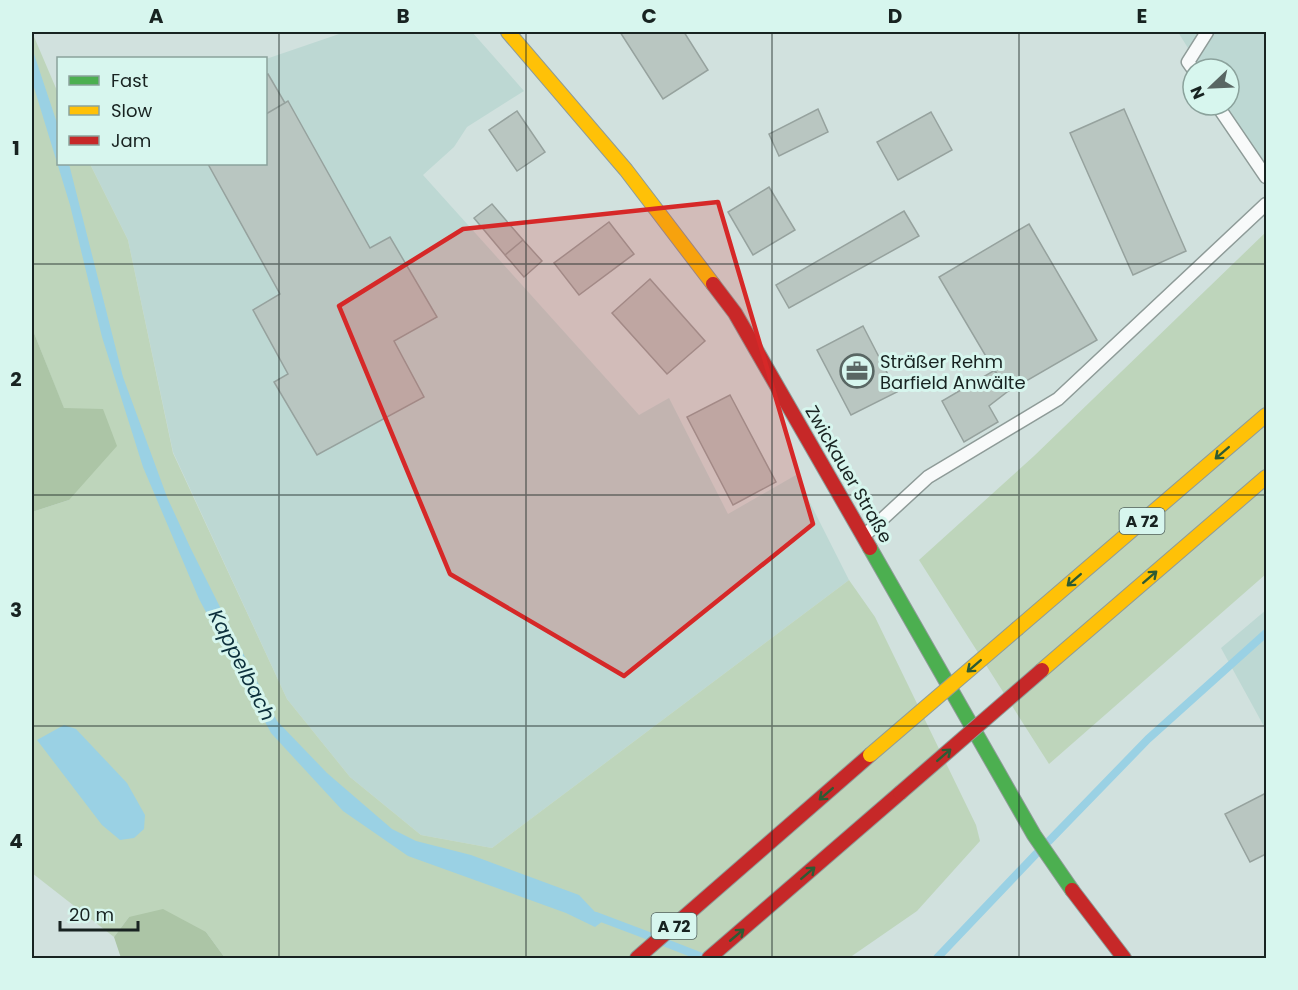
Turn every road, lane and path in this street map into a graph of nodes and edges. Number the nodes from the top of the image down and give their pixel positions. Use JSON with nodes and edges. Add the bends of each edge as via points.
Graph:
{"nodes":[{"id":1,"x":508,"y":32,"type":"edge"},
{"id":2,"x":1207,"y":32,"type":"edge"},
{"id":3,"x":1191,"y":57,"type":"edge"},
{"id":4,"x":1226,"y":117,"type":"edge"},
{"id":5,"x":1266,"y":177,"type":"edge"},
{"id":6,"x":1266,"y":204,"type":"edge"},
{"id":7,"x":1266,"y":415,"type":"edge"},
{"id":8,"x":1266,"y":477,"type":"edge"},
{"id":9,"x":865,"y":536,"type":"junction"},
{"id":10,"x":637,"y":958,"type":"edge"},
{"id":11,"x":709,"y":958,"type":"edge"},
{"id":12,"x":1124,"y":958,"type":"edge"}],
"edges":[{"from":1,"to":9,"type":"main road","name":"Zwickauer Straße","via":[[626,170],[735,313]]},
{"from":2,"to":3,"type":"lane"},
{"from":4,"to":5,"type":"lane"},
{"from":6,"to":9,"type":"lane","via":[[1058,399],[928,477]]},
{"from":7,"to":10,"type":"main road","number":"A 72","one_way":true,"bridge":true},
{"from":11,"to":8,"type":"main road","number":"A 72","one_way":true,"bridge":true},
{"from":9,"to":12,"type":"main road","name":"Zwickauer Straße","via":[[1034,835]]}]}
